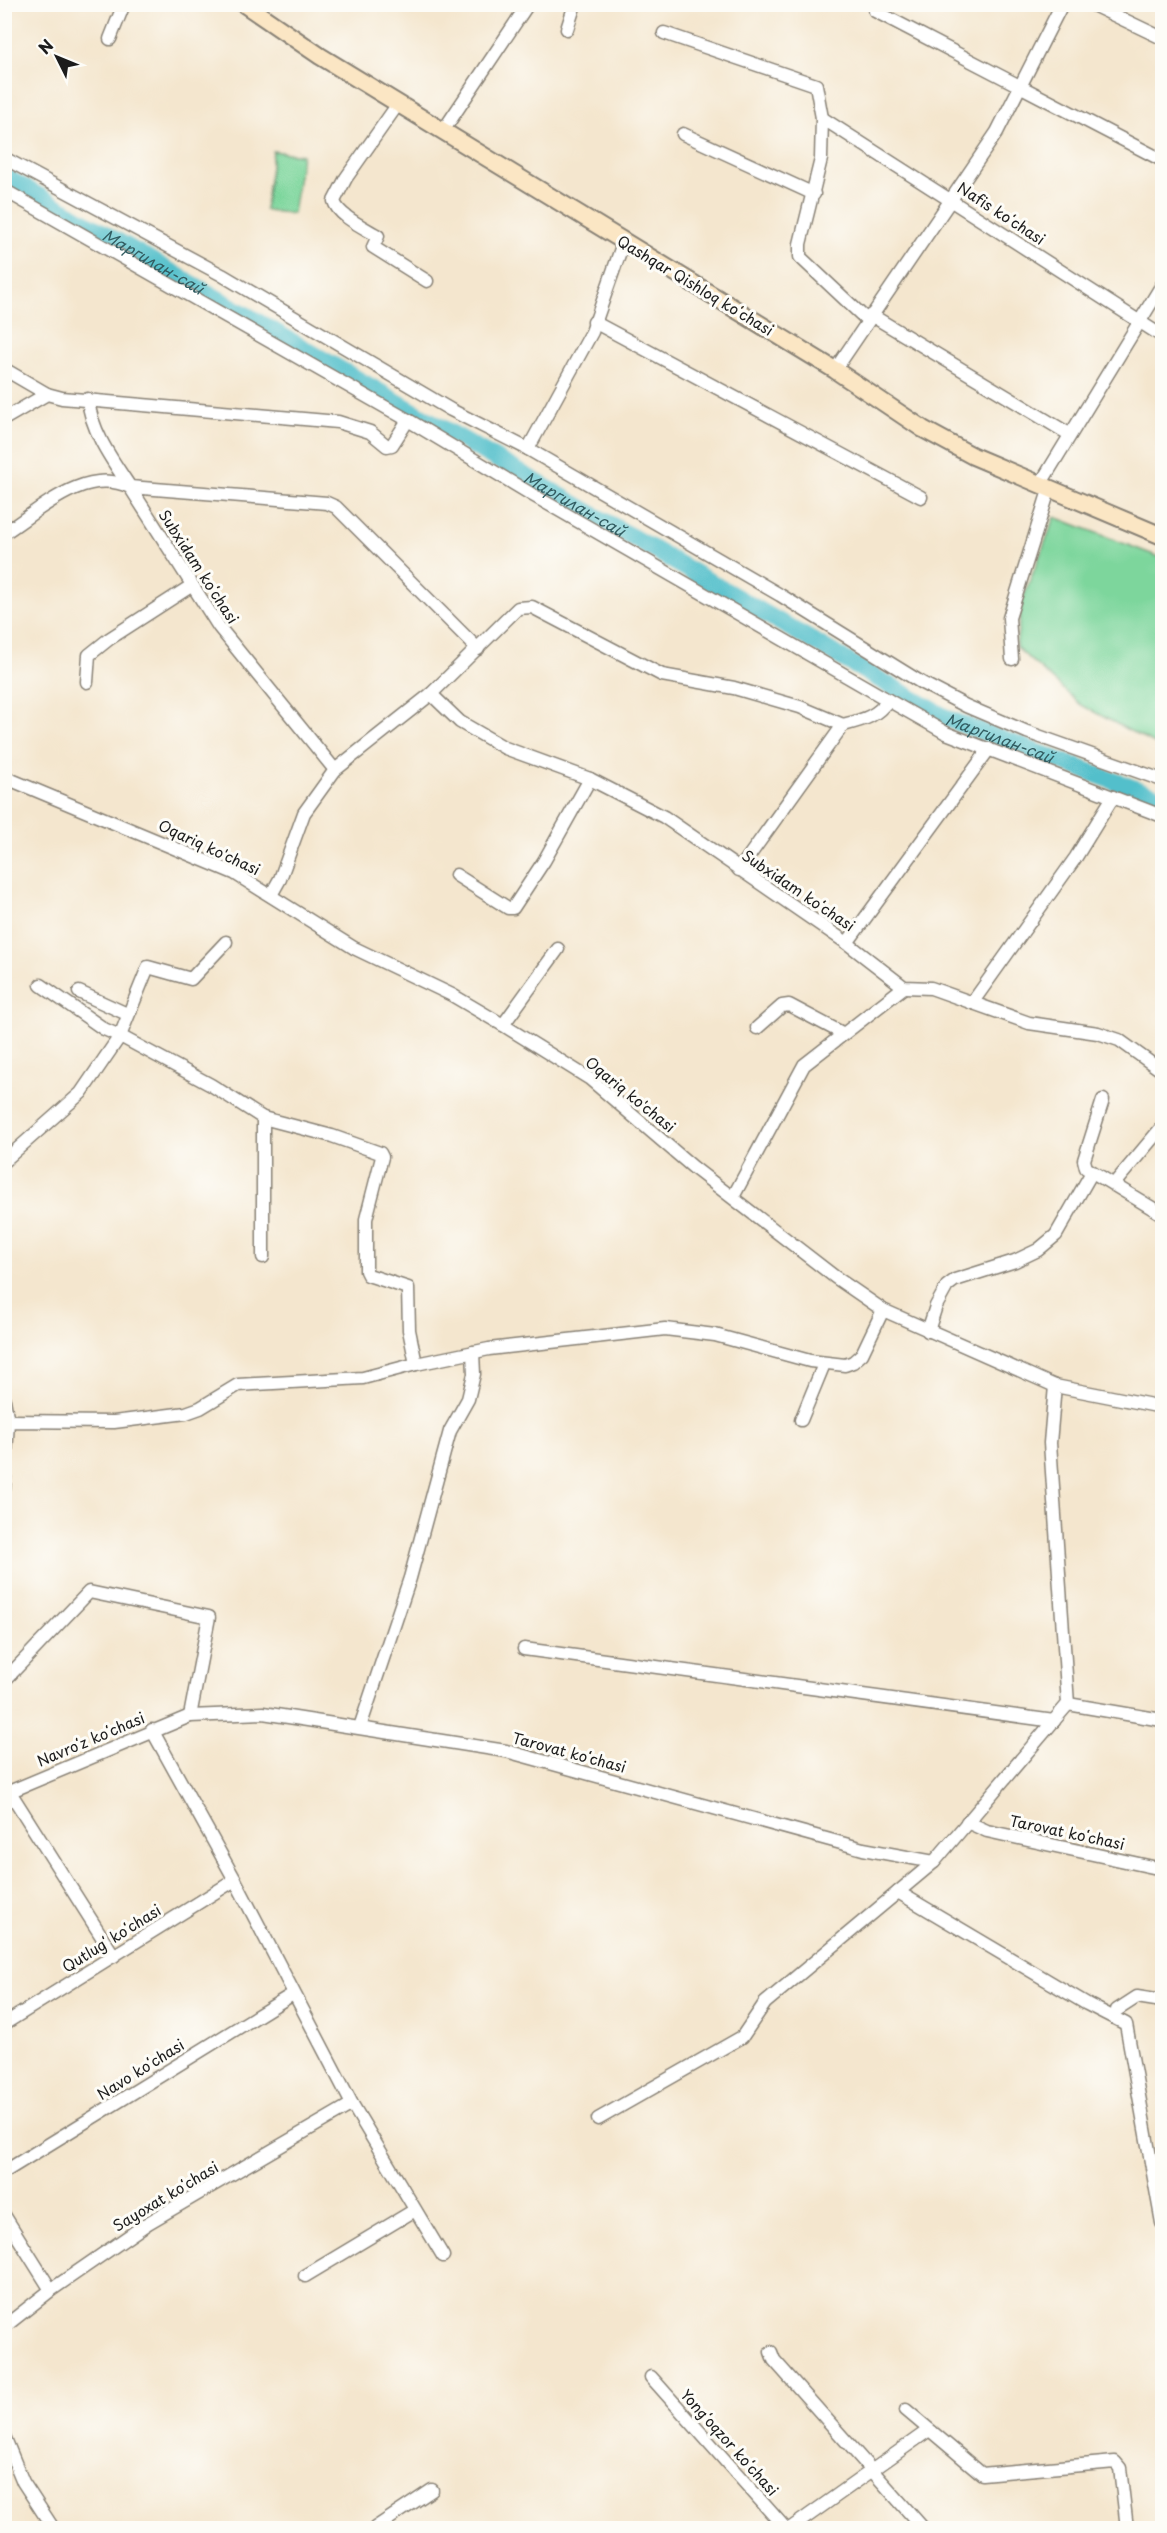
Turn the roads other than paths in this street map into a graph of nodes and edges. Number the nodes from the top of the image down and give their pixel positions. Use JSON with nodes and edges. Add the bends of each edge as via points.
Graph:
{"nodes":[{"id":1,"x":124,"y":4,"type":"edge"},
{"id":2,"x":244,"y":4,"type":"edge"},
{"id":3,"x":528,"y":4,"type":"edge"},
{"id":4,"x":575,"y":4,"type":"edge"},
{"id":5,"x":878,"y":4,"type":"edge"},
{"id":6,"x":1062,"y":4,"type":"edge"},
{"id":7,"x":1091,"y":4,"type":"edge"},
{"id":8,"x":567,"y":29,"type":"dead end"},
{"id":9,"x":664,"y":33,"type":"dead end"},
{"id":10,"x":1162,"y":38,"type":"edge"},
{"id":11,"x":110,"y":39,"type":"dead end"},
{"id":12,"x":1020,"y":87,"type":"junction"},
{"id":13,"x":398,"y":104,"type":"junction"},
{"id":14,"x":822,"y":118,"type":"junction"},
{"id":15,"x":443,"y":131,"type":"junction"},
{"id":16,"x":683,"y":134,"type":"dead end"},
{"id":17,"x":4,"y":158,"type":"edge"},
{"id":18,"x":1162,"y":160,"type":"edge"},
{"id":19,"x":4,"y":190,"type":"edge"},
{"id":20,"x":814,"y":194,"type":"junction"},
{"id":21,"x":952,"y":200,"type":"junction"},
{"id":22,"x":622,"y":243,"type":"junction"},
{"id":23,"x":428,"y":281,"type":"dead end"},
{"id":24,"x":1162,"y":285,"type":"edge"},
{"id":25,"x":869,"y":318,"type":"junction"},
{"id":26,"x":594,"y":322,"type":"junction"},
{"id":27,"x":1141,"y":322,"type":"junction"},
{"id":28,"x":1162,"y":336,"type":"edge"},
{"id":29,"x":4,"y":369,"type":"edge"},
{"id":30,"x":835,"y":370,"type":"junction"},
{"id":31,"x":47,"y":394,"type":"junction"},
{"id":32,"x":88,"y":399,"type":"junction"},
{"id":33,"x":4,"y":419,"type":"edge"},
{"id":34,"x":408,"y":420,"type":"junction"},
{"id":35,"x":1069,"y":434,"type":"junction"},
{"id":36,"x":528,"y":449,"type":"junction"},
{"id":37,"x":1045,"y":485,"type":"junction"},
{"id":38,"x":130,"y":487,"type":"junction"},
{"id":39,"x":921,"y":497,"type":"dead end"},
{"id":40,"x":4,"y":533,"type":"edge"},
{"id":41,"x":1162,"y":536,"type":"edge"},
{"id":42,"x":191,"y":586,"type":"junction"},
{"id":43,"x":478,"y":649,"type":"junction"},
{"id":44,"x":1012,"y":659,"type":"dead end"},
{"id":45,"x":87,"y":682,"type":"dead end"},
{"id":46,"x":431,"y":694,"type":"junction"},
{"id":47,"x":888,"y":700,"type":"junction"},
{"id":48,"x":843,"y":725,"type":"junction"},
{"id":49,"x":989,"y":750,"type":"junction"},
{"id":50,"x":335,"y":770,"type":"junction"},
{"id":51,"x":4,"y":777,"type":"edge"},
{"id":52,"x":590,"y":779,"type":"junction"},
{"id":53,"x":1162,"y":780,"type":"edge"},
{"id":54,"x":1113,"y":797,"type":"junction"},
{"id":55,"x":1162,"y":816,"type":"edge"},
{"id":56,"x":739,"y":870,"type":"junction"},
{"id":57,"x":456,"y":875,"type":"dead end"},
{"id":58,"x":272,"y":895,"type":"junction"},
{"id":59,"x":226,"y":942,"type":"dead end"},
{"id":60,"x":847,"y":943,"type":"junction"},
{"id":61,"x":558,"y":949,"type":"dead end"},
{"id":62,"x":41,"y":985,"type":"dead end"},
{"id":63,"x":904,"y":987,"type":"junction"},
{"id":64,"x":79,"y":992,"type":"dead end"},
{"id":65,"x":972,"y":1002,"type":"junction"},
{"id":66,"x":127,"y":1014,"type":"junction"},
{"id":67,"x":503,"y":1025,"type":"junction"},
{"id":68,"x":757,"y":1028,"type":"dead end"},
{"id":69,"x":842,"y":1033,"type":"junction"},
{"id":70,"x":120,"y":1036,"type":"junction"},
{"id":71,"x":1162,"y":1071,"type":"edge"},
{"id":72,"x":1103,"y":1100,"type":"dead end"},
{"id":73,"x":263,"y":1118,"type":"junction"},
{"id":74,"x":1162,"y":1126,"type":"edge"},
{"id":75,"x":4,"y":1161,"type":"edge"},
{"id":76,"x":1092,"y":1172,"type":"junction"},
{"id":77,"x":1114,"y":1184,"type":"junction"},
{"id":78,"x":733,"y":1197,"type":"junction"},
{"id":79,"x":1162,"y":1214,"type":"edge"},
{"id":80,"x":263,"y":1257,"type":"dead end"},
{"id":81,"x":883,"y":1310,"type":"junction"},
{"id":82,"x":928,"y":1331,"type":"junction"},
{"id":83,"x":473,"y":1352,"type":"junction"},
{"id":84,"x":416,"y":1364,"type":"junction"},
{"id":85,"x":824,"y":1364,"type":"junction"},
{"id":86,"x":1055,"y":1386,"type":"junction"},
{"id":87,"x":4,"y":1400,"type":"edge"},
{"id":88,"x":1162,"y":1407,"type":"edge"},
{"id":89,"x":801,"y":1420,"type":"dead end"},
{"id":90,"x":6,"y":1423,"type":"edge"},
{"id":91,"x":4,"y":1489,"type":"edge"},
{"id":92,"x":524,"y":1649,"type":"dead end"},
{"id":93,"x":4,"y":1681,"type":"edge"},
{"id":94,"x":1068,"y":1704,"type":"junction"},
{"id":95,"x":190,"y":1716,"type":"junction"},
{"id":96,"x":1162,"y":1720,"type":"edge"},
{"id":97,"x":1054,"y":1721,"type":"junction"},
{"id":98,"x":360,"y":1727,"type":"junction"},
{"id":99,"x":152,"y":1730,"type":"junction"},
{"id":100,"x":7,"y":1793,"type":"edge"},
{"id":101,"x":968,"y":1822,"type":"junction"},
{"id":102,"x":934,"y":1862,"type":"junction"},
{"id":103,"x":1162,"y":1869,"type":"edge"},
{"id":104,"x":236,"y":1880,"type":"junction"},
{"id":105,"x":898,"y":1892,"type":"junction"},
{"id":106,"x":114,"y":1956,"type":"junction"},
{"id":107,"x":293,"y":1994,"type":"junction"},
{"id":108,"x":1162,"y":2001,"type":"edge"},
{"id":109,"x":1117,"y":2010,"type":"dead end"},
{"id":110,"x":4,"y":2024,"type":"edge"},
{"id":111,"x":352,"y":2104,"type":"junction"},
{"id":112,"x":598,"y":2120,"type":"dead end"},
{"id":113,"x":4,"y":2172,"type":"edge"},
{"id":114,"x":415,"y":2210,"type":"junction"},
{"id":115,"x":4,"y":2215,"type":"edge"},
{"id":116,"x":1162,"y":2223,"type":"edge"},
{"id":117,"x":443,"y":2256,"type":"dead end"},
{"id":118,"x":306,"y":2276,"type":"dead end"},
{"id":119,"x":51,"y":2290,"type":"junction"},
{"id":120,"x":4,"y":2327,"type":"edge"},
{"id":121,"x":771,"y":2352,"type":"dead end"},
{"id":122,"x":651,"y":2378,"type":"dead end"},
{"id":123,"x":906,"y":2410,"type":"dead end"},
{"id":124,"x":929,"y":2430,"type":"junction"},
{"id":125,"x":4,"y":2436,"type":"edge"},
{"id":126,"x":873,"y":2470,"type":"junction"},
{"id":127,"x":432,"y":2490,"type":"dead end"},
{"id":128,"x":53,"y":2529,"type":"edge"},
{"id":129,"x":375,"y":2529,"type":"edge"},
{"id":130,"x":785,"y":2529,"type":"edge"},
{"id":131,"x":791,"y":2529,"type":"edge"},
{"id":132,"x":922,"y":2529,"type":"edge"},
{"id":133,"x":1127,"y":2529,"type":"edge"}],
"edges":[{"from":1,"to":11,"type":"street"},
{"from":2,"to":13,"type":"main road","name":"Qashqar Qishloq koʻchasi"},
{"from":3,"to":15,"type":"street"},
{"from":4,"to":8,"type":"street"},
{"from":5,"to":12,"type":"street","via":[[875,11]]},
{"from":6,"to":12,"type":"street"},
{"from":7,"to":10,"type":"street"},
{"from":9,"to":14,"type":"street","via":[[816,84]]},
{"from":12,"to":18,"type":"street"},
{"from":12,"to":21,"type":"street","via":[[997,132]]},
{"from":13,"to":15,"type":"main road","name":"Qashqar Qishloq koʻchasi"},
{"from":13,"to":23,"type":"street","via":[[334,201],[348,216],[378,236],[373,247]]},
{"from":14,"to":20,"type":"street","via":[[821,159]]},
{"from":14,"to":21,"type":"street","name":"Nafis koʻchasi"},
{"from":15,"to":22,"type":"main road","name":"Qashqar Qishloq koʻchasi"},
{"from":16,"to":20,"type":"street"},
{"from":17,"to":36,"type":"street","via":[[222,275],[451,410]]},
{"from":19,"to":34,"type":"street"},
{"from":20,"to":25,"type":"street","via":[[800,257]]},
{"from":21,"to":25,"type":"street"},
{"from":21,"to":27,"type":"street","name":"Nafis koʻchasi"},
{"from":22,"to":26,"type":"street"},
{"from":22,"to":30,"type":"main road","name":"Qashqar Qishloq koʻchasi"},
{"from":24,"to":27,"type":"street"},
{"from":25,"to":30,"type":"street"},
{"from":25,"to":35,"type":"street"},
{"from":26,"to":36,"type":"street"},
{"from":26,"to":39,"type":"street"},
{"from":27,"to":28,"type":"street","name":"Nafis koʻchasi"},
{"from":27,"to":35,"type":"street"},
{"from":29,"to":31,"type":"street"},
{"from":30,"to":37,"type":"main road","name":"Qashqar Qishloq koʻchasi","via":[[951,445]]},
{"from":31,"to":32,"type":"street"},
{"from":31,"to":33,"type":"street"},
{"from":32,"to":34,"type":"street","via":[[338,422],[370,432],[387,446],[392,445]]},
{"from":32,"to":38,"type":"street","name":"Subxidam koʻchasi","via":[[106,450]]},
{"from":34,"to":47,"type":"street"},
{"from":35,"to":37,"type":"street"},
{"from":36,"to":53,"type":"street","via":[[966,706]]},
{"from":37,"to":41,"type":"main road","name":"Qashqar Qishloq koʻchasi"},
{"from":37,"to":44,"type":"street","via":[[1009,618]]},
{"from":38,"to":40,"type":"street","via":[[119,482],[93,481],[79,486]]},
{"from":38,"to":42,"type":"street","name":"Subxidam koʻchasi"},
{"from":38,"to":43,"type":"street","via":[[327,503],[336,507]]},
{"from":42,"to":45,"type":"street","via":[[89,655]]},
{"from":42,"to":50,"type":"street","name":"Subxidam koʻchasi","via":[[244,660]]},
{"from":43,"to":46,"type":"street"},
{"from":43,"to":48,"type":"street","via":[[518,608],[532,607],[662,675],[734,688],[800,707]]},
{"from":46,"to":50,"type":"street"},
{"from":46,"to":52,"type":"street","name":"Subxidam koʻchasi","via":[[460,722],[505,748]]},
{"from":47,"to":48,"type":"street","via":[[871,717]]},
{"from":47,"to":49,"type":"street","via":[[946,733]]},
{"from":48,"to":56,"type":"street"},
{"from":49,"to":54,"type":"street"},
{"from":49,"to":60,"type":"street"},
{"from":50,"to":58,"type":"street","via":[[304,813]]},
{"from":51,"to":58,"type":"street","name":"Oqariq ko'chasi","via":[[234,873]]},
{"from":52,"to":56,"type":"street","name":"Subxidam koʻchasi","via":[[664,817]]},
{"from":52,"to":57,"type":"street","via":[[513,908]]},
{"from":54,"to":55,"type":"street"},
{"from":54,"to":65,"type":"street","via":[[1076,857]]},
{"from":56,"to":60,"type":"street","name":"Subxidam koʻchasi"},
{"from":58,"to":67,"type":"street","name":"Oqariq ko'chasi","via":[[354,948],[452,995]]},
{"from":59,"to":66,"type":"street","via":[[191,979],[148,967]]},
{"from":60,"to":63,"type":"street","name":"Subxidam koʻchasi"},
{"from":61,"to":67,"type":"street"},
{"from":62,"to":70,"type":"street"},
{"from":63,"to":65,"type":"street","via":[[931,988]]},
{"from":63,"to":69,"type":"street"},
{"from":64,"to":66,"type":"street"},
{"from":65,"to":71,"type":"street","via":[[1029,1023],[1119,1040]]},
{"from":66,"to":70,"type":"street"},
{"from":67,"to":78,"type":"street","name":"Oqariq ko'chasi","via":[[590,1079]]},
{"from":68,"to":69,"type":"street","via":[[782,1006],[789,1005]]},
{"from":69,"to":78,"type":"street","via":[[804,1065]]},
{"from":70,"to":73,"type":"street"},
{"from":70,"to":75,"type":"street","via":[[81,1093]]},
{"from":72,"to":76,"type":"street","via":[[1084,1162]]},
{"from":73,"to":80,"type":"street"},
{"from":73,"to":84,"type":"street","via":[[380,1153],[366,1220],[366,1272],[408,1288],[409,1330]]},
{"from":74,"to":77,"type":"street"},
{"from":76,"to":77,"type":"street"},
{"from":76,"to":82,"type":"street","via":[[1056,1235],[1038,1250],[1015,1261],[955,1280],[936,1306]]},
{"from":77,"to":79,"type":"street"},
{"from":78,"to":81,"type":"street","name":"Oqariq ko'chasi"},
{"from":81,"to":82,"type":"street","name":"Oqariq ko'chasi"},
{"from":81,"to":85,"type":"street","via":[[868,1344],[853,1362]]},
{"from":82,"to":86,"type":"street","name":"Oqariq ko'chasi"},
{"from":83,"to":84,"type":"street"},
{"from":83,"to":85,"type":"street","via":[[679,1329]]},
{"from":83,"to":98,"type":"street","via":[[474,1374],[468,1399],[450,1431],[410,1578]]},
{"from":84,"to":90,"type":"street","via":[[363,1378],[238,1385],[186,1413],[114,1422]]},
{"from":85,"to":89,"type":"street"},
{"from":86,"to":88,"type":"street","name":"Oqariq ko'chasi"},
{"from":86,"to":94,"type":"street","via":[[1050,1443]]},
{"from":87,"to":90,"type":"street"},
{"from":90,"to":91,"type":"street"},
{"from":92,"to":97,"type":"street"},
{"from":93,"to":95,"type":"street","via":[[89,1592],[209,1617]]},
{"from":94,"to":96,"type":"street"},
{"from":94,"to":97,"type":"street"},
{"from":95,"to":98,"type":"street","name":"Tarovat koʻchasi","via":[[263,1713]]},
{"from":95,"to":99,"type":"street","name":"Navroʻz koʻchasi"},
{"from":97,"to":101,"type":"street"},
{"from":98,"to":102,"type":"street","name":"Tarovat koʻchasi","via":[[506,1750],[863,1849]]},
{"from":99,"to":100,"type":"street","name":"Navroʻz koʻchasi"},
{"from":99,"to":104,"type":"street"},
{"from":100,"to":106,"type":"street"},
{"from":101,"to":102,"type":"street"},
{"from":101,"to":103,"type":"street","name":"Tarovat koʻchasi","via":[[987,1831]]},
{"from":102,"to":105,"type":"street"},
{"from":104,"to":106,"type":"street","name":"Qutlugʻ koʻchasi"},
{"from":104,"to":107,"type":"street"},
{"from":105,"to":112,"type":"street","via":[[765,2003],[742,2037]]},
{"from":105,"to":116,"type":"street","via":[[1126,2024]]},
{"from":106,"to":110,"type":"street","name":"Qutlugʻ koʻchasi"},
{"from":107,"to":111,"type":"street"},
{"from":107,"to":113,"type":"street","name":"Navo koʻchasi"},
{"from":108,"to":109,"type":"street","via":[[1137,1997]]},
{"from":111,"to":114,"type":"street"},
{"from":111,"to":119,"type":"street","name":"Sayoxat koʻchasi","via":[[148,2223]]},
{"from":114,"to":117,"type":"street"},
{"from":114,"to":118,"type":"street"},
{"from":115,"to":119,"type":"street"},
{"from":119,"to":120,"type":"street","name":"Sayoxat koʻchasi"},
{"from":121,"to":126,"type":"street"},
{"from":122,"to":130,"type":"street","name":"Yongʻoqzor koʻchasi"},
{"from":123,"to":124,"type":"street"},
{"from":124,"to":126,"type":"street"},
{"from":124,"to":133,"type":"street","via":[[981,2474],[1115,2462],[1120,2468]]},
{"from":125,"to":128,"type":"street","via":[[23,2482]]},
{"from":126,"to":131,"type":"street"},
{"from":126,"to":132,"type":"street"},
{"from":127,"to":129,"type":"street"}]}
